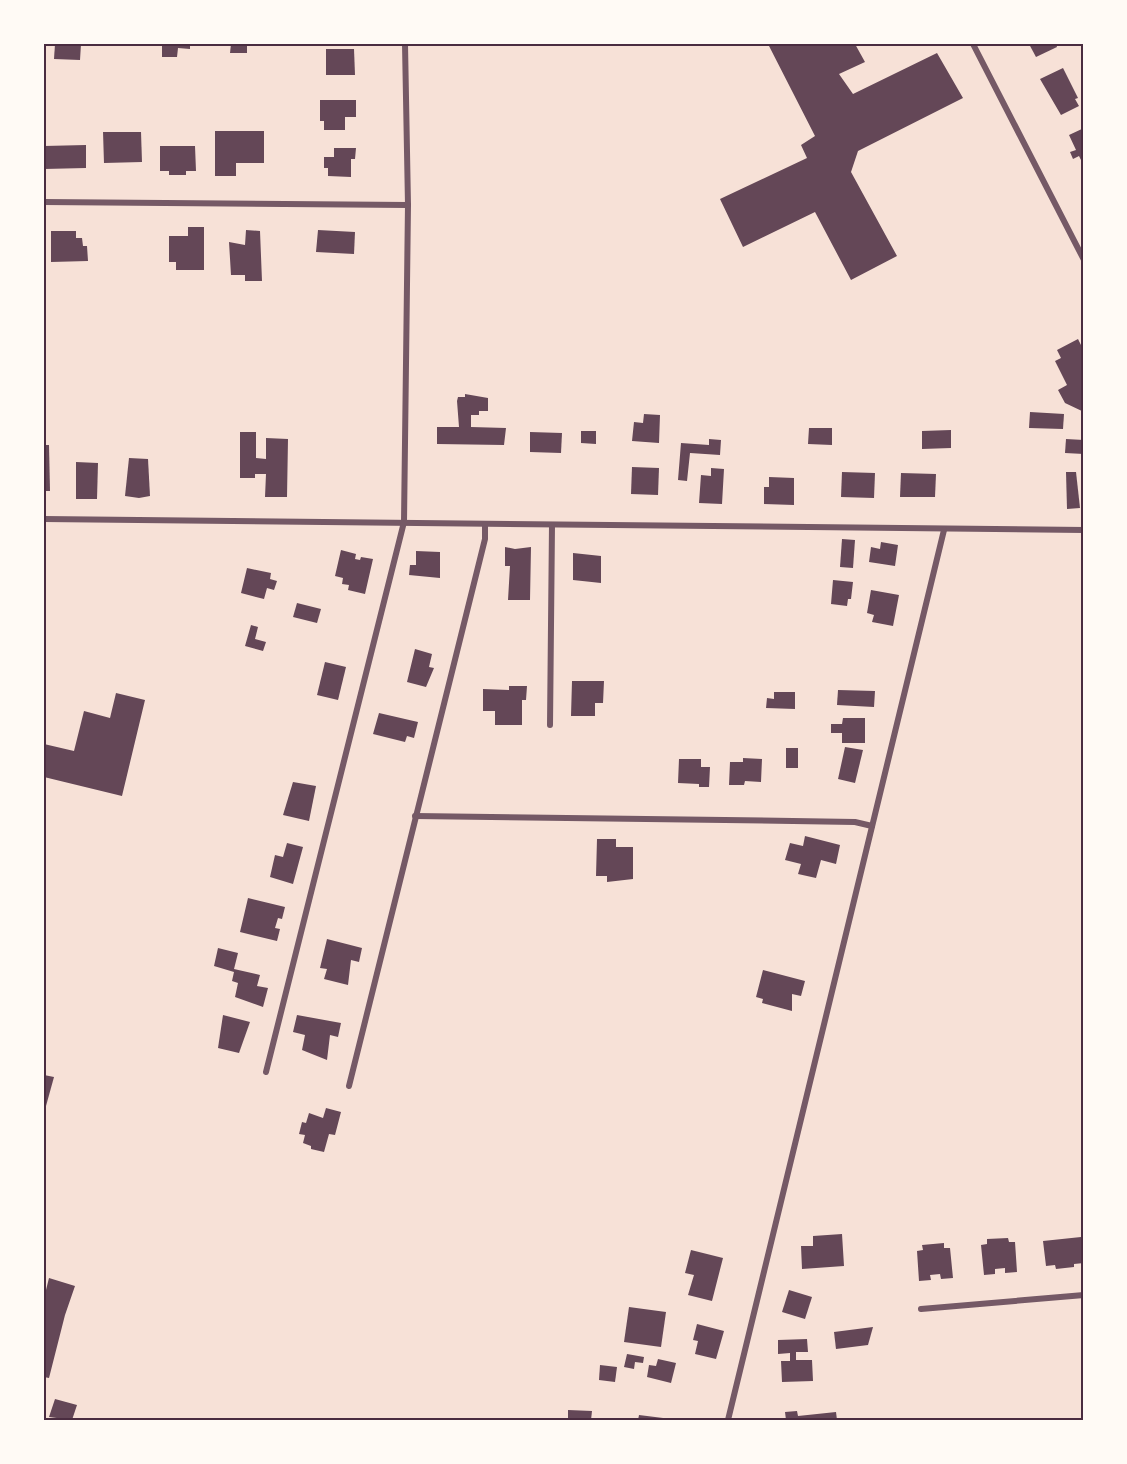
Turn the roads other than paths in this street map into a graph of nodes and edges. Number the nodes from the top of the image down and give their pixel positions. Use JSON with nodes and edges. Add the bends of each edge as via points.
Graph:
{"nodes":[{"id":1,"x":405,"y":44,"type":"edge"},
{"id":2,"x":973,"y":44,"type":"edge"},
{"id":3,"x":44,"y":202,"type":"edge"},
{"id":4,"x":408,"y":205,"type":"junction"},
{"id":5,"x":1083,"y":260,"type":"edge"},
{"id":6,"x":44,"y":519,"type":"edge"},
{"id":7,"x":404,"y":522,"type":"junction"},
{"id":8,"x":485,"y":525,"type":"junction"},
{"id":9,"x":552,"y":525,"type":"junction"},
{"id":10,"x":944,"y":530,"type":"junction"},
{"id":11,"x":1083,"y":530,"type":"edge"},
{"id":12,"x":550,"y":725,"type":"dead end"},
{"id":13,"x":415,"y":816,"type":"junction"},
{"id":14,"x":872,"y":826,"type":"junction"},
{"id":15,"x":266,"y":1072,"type":"dead end"},
{"id":16,"x":349,"y":1086,"type":"dead end"},
{"id":17,"x":1083,"y":1295,"type":"edge"},
{"id":18,"x":921,"y":1309,"type":"dead end"},
{"id":19,"x":728,"y":1420,"type":"edge"}],
"edges":[{"from":1,"to":4,"type":"street"},
{"from":2,"to":5,"type":"street"},
{"from":3,"to":4,"type":"street"},
{"from":4,"to":7,"type":"street"},
{"from":6,"to":7,"type":"street"},
{"from":7,"to":8,"type":"street"},
{"from":7,"to":15,"type":"street"},
{"from":8,"to":9,"type":"street"},
{"from":8,"to":13,"type":"street","via":[[485,539]]},
{"from":9,"to":10,"type":"street"},
{"from":9,"to":12,"type":"street"},
{"from":10,"to":11,"type":"street"},
{"from":10,"to":14,"type":"street"},
{"from":13,"to":14,"type":"street","via":[[855,822]]},
{"from":13,"to":16,"type":"street"},
{"from":14,"to":19,"type":"street"},
{"from":17,"to":18,"type":"street"}]}
